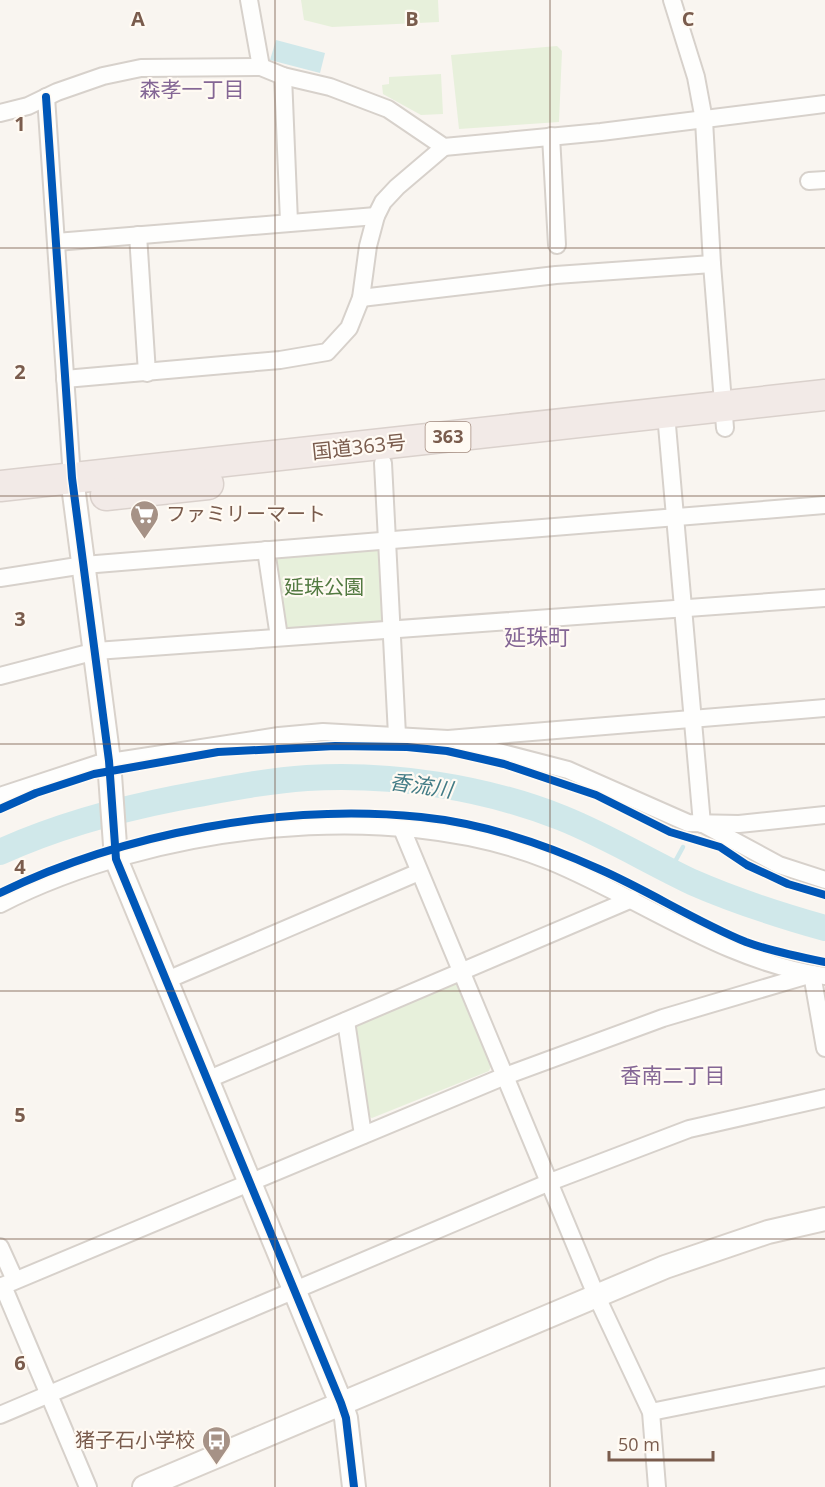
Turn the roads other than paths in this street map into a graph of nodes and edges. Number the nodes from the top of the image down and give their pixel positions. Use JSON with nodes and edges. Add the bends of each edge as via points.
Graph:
{"nodes":[{"id":1,"x":249,"y":0,"type":"edge"},
{"id":2,"x":672,"y":0,"type":"edge"},
{"id":3,"x":261,"y":67,"type":"junction"},
{"id":4,"x":283,"y":76,"type":"junction"},
{"id":5,"x":46,"y":97,"type":"junction"},
{"id":6,"x":825,"y":104,"type":"edge"},
{"id":7,"x":0,"y":113,"type":"edge"},
{"id":8,"x":704,"y":120,"type":"junction"},
{"id":9,"x":551,"y":136,"type":"junction"},
{"id":10,"x":444,"y":147,"type":"junction"},
{"id":11,"x":376,"y":216,"type":"junction"},
{"id":12,"x":289,"y":222,"type":"junction"},
{"id":13,"x":138,"y":235,"type":"junction"},
{"id":14,"x":56,"y":242,"type":"junction"},
{"id":15,"x":556,"y":245,"type":"dead end"},
{"id":16,"x":712,"y":264,"type":"junction"},
{"id":17,"x":361,"y":298,"type":"junction"},
{"id":18,"x":147,"y":373,"type":"junction"},
{"id":19,"x":65,"y":379,"type":"junction"},
{"id":20,"x":825,"y":396,"type":"edge"},
{"id":21,"x":825,"y":415,"type":"edge"},
{"id":22,"x":724,"y":417,"type":"junction"},
{"id":23,"x":667,"y":424,"type":"junction"},
{"id":24,"x":383,"y":464,"type":"junction"},
{"id":25,"x":0,"y":486,"type":"edge"},
{"id":26,"x":73,"y":488,"type":"junction"},
{"id":27,"x":0,"y":505,"type":"edge"},
{"id":28,"x":825,"y":505,"type":"edge"},
{"id":29,"x":676,"y":517,"type":"junction"},
{"id":30,"x":387,"y":540,"type":"junction"},
{"id":31,"x":266,"y":550,"type":"junction"},
{"id":32,"x":84,"y":565,"type":"junction"},
{"id":33,"x":0,"y":578,"type":"edge"},
{"id":34,"x":825,"y":598,"type":"edge"},
{"id":35,"x":684,"y":610,"type":"junction"},
{"id":36,"x":392,"y":628,"type":"junction"},
{"id":37,"x":279,"y":637,"type":"junction"},
{"id":38,"x":96,"y":651,"type":"junction"},
{"id":39,"x":0,"y":676,"type":"edge"},
{"id":40,"x":825,"y":708,"type":"edge"},
{"id":41,"x":694,"y":719,"type":"junction"},
{"id":42,"x":397,"y":735,"type":"junction"},
{"id":43,"x":448,"y":739,"type":"junction"},
{"id":44,"x":110,"y":766,"type":"junction"},
{"id":45,"x":0,"y":796,"type":"edge"},
{"id":46,"x":825,"y":816,"type":"edge"},
{"id":47,"x":702,"y":824,"type":"junction"},
{"id":48,"x":402,"y":829,"type":"junction"},
{"id":49,"x":115,"y":852,"type":"junction"},
{"id":50,"x":419,"y":872,"type":"junction"},
{"id":51,"x":825,"y":880,"type":"edge"},
{"id":52,"x":632,"y":899,"type":"junction"},
{"id":53,"x":0,"y":904,"type":"edge"},
{"id":54,"x":461,"y":972,"type":"junction"},
{"id":55,"x":819,"y":975,"type":"edge"},
{"id":56,"x":167,"y":980,"type":"junction"},
{"id":57,"x":346,"y":1021,"type":"junction"},
{"id":58,"x":825,"y":1048,"type":"edge"},
{"id":59,"x":505,"y":1076,"type":"junction"},
{"id":60,"x":209,"y":1079,"type":"junction"},
{"id":61,"x":825,"y":1098,"type":"edge"},
{"id":62,"x":363,"y":1135,"type":"junction"},
{"id":63,"x":550,"y":1182,"type":"junction"},
{"id":64,"x":249,"y":1183,"type":"junction"},
{"id":65,"x":825,"y":1219,"type":"edge"},
{"id":66,"x":0,"y":1247,"type":"edge"},
{"id":67,"x":6,"y":1284,"type":"edge"},
{"id":68,"x":296,"y":1290,"type":"junction"},
{"id":69,"x":596,"y":1295,"type":"junction"},
{"id":70,"x":825,"y":1377,"type":"edge"},
{"id":71,"x":49,"y":1395,"type":"junction"},
{"id":72,"x":341,"y":1403,"type":"junction"},
{"id":73,"x":651,"y":1412,"type":"junction"},
{"id":74,"x":0,"y":1415,"type":"edge"},
{"id":75,"x":88,"y":1487,"type":"edge"},
{"id":76,"x":144,"y":1487,"type":"edge"},
{"id":77,"x":354,"y":1487,"type":"edge"},
{"id":78,"x":657,"y":1487,"type":"edge"}],
"edges":[{"from":1,"to":3,"type":"street"},
{"from":2,"to":8,"type":"street","via":[[696,77]]},
{"from":3,"to":4,"type":"street"},
{"from":3,"to":5,"type":"street","via":[[141,68],[103,76]]},
{"from":4,"to":10,"type":"street","via":[[330,87],[388,109]]},
{"from":4,"to":12,"type":"street"},
{"from":5,"to":7,"type":"street"},
{"from":5,"to":14,"type":"street"},
{"from":6,"to":8,"type":"street"},
{"from":8,"to":9,"type":"street"},
{"from":8,"to":16,"type":"street"},
{"from":9,"to":10,"type":"street"},
{"from":9,"to":15,"type":"street"},
{"from":10,"to":11,"type":"street","via":[[397,187]]},
{"from":11,"to":12,"type":"street"},
{"from":11,"to":17,"type":"street"},
{"from":12,"to":13,"type":"street"},
{"from":13,"to":14,"type":"street"},
{"from":13,"to":18,"type":"street"},
{"from":14,"to":19,"type":"street"},
{"from":16,"to":17,"type":"street","via":[[556,275]]},
{"from":16,"to":22,"type":"street"},
{"from":17,"to":18,"type":"street","via":[[349,328],[327,352]]},
{"from":18,"to":19,"type":"street"},
{"from":19,"to":26,"type":"street"},
{"from":20,"to":22,"type":"highway","name":"国道363号","number":"363"},
{"from":21,"to":22,"type":"highway","name":"国道363号","number":"363"},
{"from":22,"to":23,"type":"highway","name":"国道363号","number":"363"},
{"from":23,"to":24,"type":"highway","name":"国道363号","number":"363"},
{"from":23,"to":26,"type":"highway","name":"国道363号","number":"363"},
{"from":23,"to":29,"type":"street"},
{"from":24,"to":26,"type":"highway","name":"国道363号","number":"363"},
{"from":24,"to":30,"type":"street"},
{"from":25,"to":26,"type":"highway","name":"国道363号","number":"363"},
{"from":26,"to":27,"type":"highway","name":"国道363号","number":"363"},
{"from":26,"to":32,"type":"street"},
{"from":28,"to":29,"type":"street"},
{"from":29,"to":30,"type":"street"},
{"from":29,"to":35,"type":"street"},
{"from":30,"to":31,"type":"street"},
{"from":30,"to":36,"type":"street"},
{"from":31,"to":32,"type":"street"},
{"from":31,"to":37,"type":"street"},
{"from":32,"to":33,"type":"street"},
{"from":32,"to":38,"type":"street"},
{"from":34,"to":35,"type":"street"},
{"from":35,"to":36,"type":"street"},
{"from":35,"to":41,"type":"street"},
{"from":36,"to":37,"type":"street"},
{"from":36,"to":42,"type":"street"},
{"from":37,"to":38,"type":"street"},
{"from":38,"to":39,"type":"street"},
{"from":38,"to":44,"type":"street"},
{"from":40,"to":41,"type":"street"},
{"from":41,"to":43,"type":"street"},
{"from":41,"to":47,"type":"street"},
{"from":42,"to":43,"type":"street"},
{"from":42,"to":44,"type":"street","via":[[323,732],[279,736]]},
{"from":43,"to":47,"type":"street","via":[[568,770],[688,823]]},
{"from":44,"to":45,"type":"street","via":[[76,769]]},
{"from":44,"to":49,"type":"street"},
{"from":46,"to":47,"type":"street"},
{"from":47,"to":51,"type":"street","via":[[778,865]]},
{"from":48,"to":49,"type":"street","via":[[312,826]]},
{"from":48,"to":50,"type":"street"},
{"from":48,"to":52,"type":"street","via":[[459,834],[509,846]]},
{"from":49,"to":53,"type":"street"},
{"from":49,"to":56,"type":"street"},
{"from":50,"to":54,"type":"street"},
{"from":50,"to":56,"type":"street"},
{"from":52,"to":54,"type":"street"},
{"from":52,"to":55,"type":"street","via":[[720,945],[770,964]]},
{"from":54,"to":57,"type":"street"},
{"from":54,"to":59,"type":"street"},
{"from":55,"to":58,"type":"street"},
{"from":55,"to":59,"type":"street","via":[[663,1018]]},
{"from":56,"to":60,"type":"street"},
{"from":57,"to":60,"type":"street"},
{"from":57,"to":62,"type":"street"},
{"from":59,"to":62,"type":"street"},
{"from":59,"to":63,"type":"street"},
{"from":60,"to":64,"type":"street"},
{"from":61,"to":63,"type":"street","via":[[689,1129]]},
{"from":62,"to":64,"type":"street"},
{"from":63,"to":68,"type":"street"},
{"from":63,"to":69,"type":"street"},
{"from":64,"to":67,"type":"street"},
{"from":64,"to":68,"type":"street"},
{"from":65,"to":69,"type":"street","via":[[716,1248]]},
{"from":66,"to":67,"type":"street"},
{"from":67,"to":71,"type":"street"},
{"from":68,"to":71,"type":"street"},
{"from":68,"to":72,"type":"street"},
{"from":69,"to":72,"type":"street"},
{"from":69,"to":73,"type":"street"},
{"from":70,"to":73,"type":"street"},
{"from":71,"to":74,"type":"street"},
{"from":71,"to":75,"type":"street"},
{"from":72,"to":76,"type":"street"},
{"from":72,"to":77,"type":"street"},
{"from":73,"to":78,"type":"street"}]}
